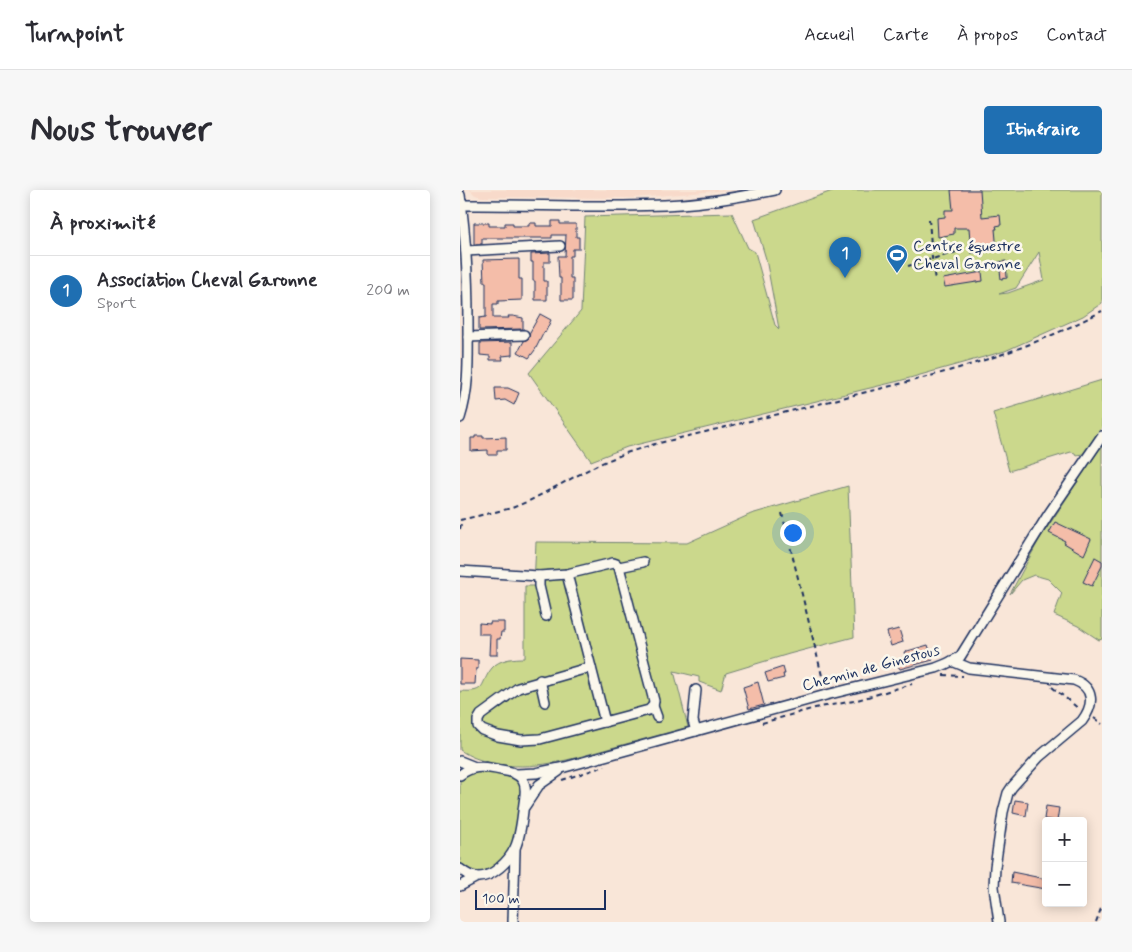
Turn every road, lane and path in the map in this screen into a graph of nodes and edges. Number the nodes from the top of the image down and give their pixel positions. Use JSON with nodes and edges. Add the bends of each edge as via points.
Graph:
{"nodes":[{"id":1,"x":775,"y":190,"type":"edge"},
{"id":2,"x":460,"y":195,"type":"edge"},
{"id":3,"x":461,"y":205,"type":"edge"},
{"id":4,"x":929,"y":219,"type":"dead end"},
{"id":5,"x":560,"y":246,"type":"dead end"},
{"id":6,"x":964,"y":250,"type":"dead end"},
{"id":7,"x":466,"y":251,"type":"junction"},
{"id":8,"x":932,"y":258,"type":"junction"},
{"id":9,"x":908,"y":266,"type":"dead end"},
{"id":10,"x":935,"y":281,"type":"dead end"},
{"id":11,"x":1102,"y":311,"type":"edge"},
{"id":12,"x":524,"y":335,"type":"dead end"},
{"id":13,"x":468,"y":337,"type":"junction"},
{"id":14,"x":464,"y":364,"type":"edge"},
{"id":15,"x":460,"y":418,"type":"edge"},
{"id":16,"x":1102,"y":436,"type":"edge"},
{"id":17,"x":782,"y":513,"type":"dead end"},
{"id":18,"x":461,"y":519,"type":"edge"},
{"id":19,"x":460,"y":530,"type":"edge"},
{"id":20,"x":643,"y":562,"type":"dead end"},
{"id":21,"x":619,"y":567,"type":"junction"},
{"id":22,"x":460,"y":571,"type":"edge"},
{"id":23,"x":568,"y":574,"type":"junction"},
{"id":24,"x":539,"y":576,"type":"junction"},
{"id":25,"x":546,"y":616,"type":"dead end"},
{"id":26,"x":952,"y":661,"type":"junction"},
{"id":27,"x":590,"y":666,"type":"junction"},
{"id":28,"x":964,"y":676,"type":"dead end"},
{"id":29,"x":936,"y":677,"type":"dead end"},
{"id":30,"x":540,"y":680,"type":"junction"},
{"id":31,"x":912,"y":684,"type":"dead end"},
{"id":32,"x":1048,"y":686,"type":"dead end"},
{"id":33,"x":696,"y":690,"type":"dead end"},
{"id":34,"x":826,"y":695,"type":"junction"},
{"id":35,"x":545,"y":702,"type":"dead end"},
{"id":36,"x":653,"y":706,"type":"junction"},
{"id":37,"x":1088,"y":714,"type":"junction"},
{"id":38,"x":657,"y":718,"type":"dead end"},
{"id":39,"x":605,"y":722,"type":"junction"},
{"id":40,"x":760,"y":723,"type":"dead end"},
{"id":41,"x":1102,"y":724,"type":"edge"},
{"id":42,"x":696,"y":730,"type":"junction"},
{"id":43,"x":460,"y":761,"type":"edge"},
{"id":44,"x":609,"y":765,"type":"dead end"},
{"id":45,"x":475,"y":767,"type":"junction"},
{"id":46,"x":565,"y":767,"type":"junction"},
{"id":47,"x":517,"y":774,"type":"junction"},
{"id":48,"x":460,"y":775,"type":"edge"},
{"id":49,"x":559,"y":781,"type":"dead end"},
{"id":50,"x":523,"y":809,"type":"junction"},
{"id":51,"x":515,"y":848,"type":"junction"},
{"id":52,"x":499,"y":868,"type":"junction"},
{"id":53,"x":460,"y":869,"type":"edge"},
{"id":54,"x":514,"y":876,"type":"junction"},
{"id":55,"x":477,"y":877,"type":"junction"},
{"id":56,"x":460,"y":886,"type":"edge"},
{"id":57,"x":1102,"y":906,"type":"edge"},
{"id":58,"x":513,"y":922,"type":"edge"},
{"id":59,"x":999,"y":922,"type":"edge"},
{"id":60,"x":1096,"y":922,"type":"edge"}],
"edges":[{"from":1,"to":3,"type":"street","via":[[682,204]]},
{"from":2,"to":3,"type":"street"},
{"from":3,"to":7,"type":"street"},
{"from":4,"to":8,"type":"path"},
{"from":5,"to":7,"type":"street"},
{"from":6,"to":8,"type":"path"},
{"from":7,"to":13,"type":"street"},
{"from":8,"to":9,"type":"path"},
{"from":8,"to":10,"type":"path"},
{"from":11,"to":18,"type":"path","via":[[1046,339],[996,357],[914,381],[626,453],[512,508]]},
{"from":12,"to":13,"type":"street"},
{"from":13,"to":14,"type":"street"},
{"from":14,"to":15,"type":"street","via":[[467,383]]},
{"from":16,"to":26,"type":"street","name":"Chemin de Ginestous","via":[[1048,515],[960,657]]},
{"from":17,"to":34,"type":"path"},
{"from":18,"to":19,"type":"path"},
{"from":20,"to":21,"type":"street"},
{"from":21,"to":23,"type":"street","via":[[612,563]]},
{"from":21,"to":36,"type":"street"},
{"from":22,"to":24,"type":"street"},
{"from":23,"to":24,"type":"street"},
{"from":23,"to":27,"type":"street"},
{"from":24,"to":25,"type":"street"},
{"from":26,"to":34,"type":"street","name":"Chemin de Ginestous","via":[[936,668]]},
{"from":26,"to":37,"type":"street","via":[[969,668],[1074,680],[1088,689],[1091,696]]},
{"from":27,"to":30,"type":"street"},
{"from":27,"to":39,"type":"street"},
{"from":28,"to":29,"type":"path"},
{"from":30,"to":35,"type":"street"},
{"from":30,"to":39,"type":"street","via":[[518,688],[486,711],[478,720],[478,726],[498,736],[521,740],[540,739]]},
{"from":31,"to":40,"type":"path"},
{"from":32,"to":37,"type":"path"},
{"from":33,"to":42,"type":"street","via":[[693,720]]},
{"from":34,"to":42,"type":"street","name":"Chemin de Ginestous"},
{"from":36,"to":38,"type":"street"},
{"from":36,"to":39,"type":"street","via":[[649,710]]},
{"from":37,"to":41,"type":"path"},
{"from":37,"to":59,"type":"street","via":[[1034,762],[1008,794],[995,867]]},
{"from":42,"to":46,"type":"street","name":"Chemin de Ginestous"},
{"from":43,"to":45,"type":"street","name":"Chemin de Ginestous"},
{"from":44,"to":49,"type":"path"},
{"from":45,"to":47,"type":"street","name":"Chemin de Ginestous"},
{"from":45,"to":48,"type":"street"},
{"from":46,"to":47,"type":"street","name":"Chemin de Ginestous"},
{"from":46,"to":50,"type":"street","name":"Chemin de Ginestous","via":[[540,785]]},
{"from":47,"to":50,"type":"street","name":"Chemin de Ginestous","via":[[524,781]]},
{"from":50,"to":51,"type":"street","name":"Chemin de Ginestous"},
{"from":51,"to":52,"type":"street","name":"Chemin de Ginestous"},
{"from":51,"to":54,"type":"street"},
{"from":52,"to":54,"type":"street"},
{"from":52,"to":55,"type":"street","name":"Chemin de Ginestous"},
{"from":53,"to":55,"type":"street"},
{"from":54,"to":58,"type":"street"},
{"from":55,"to":56,"type":"street","name":"Chemin de Ginestous"},
{"from":57,"to":60,"type":"path"}]}
